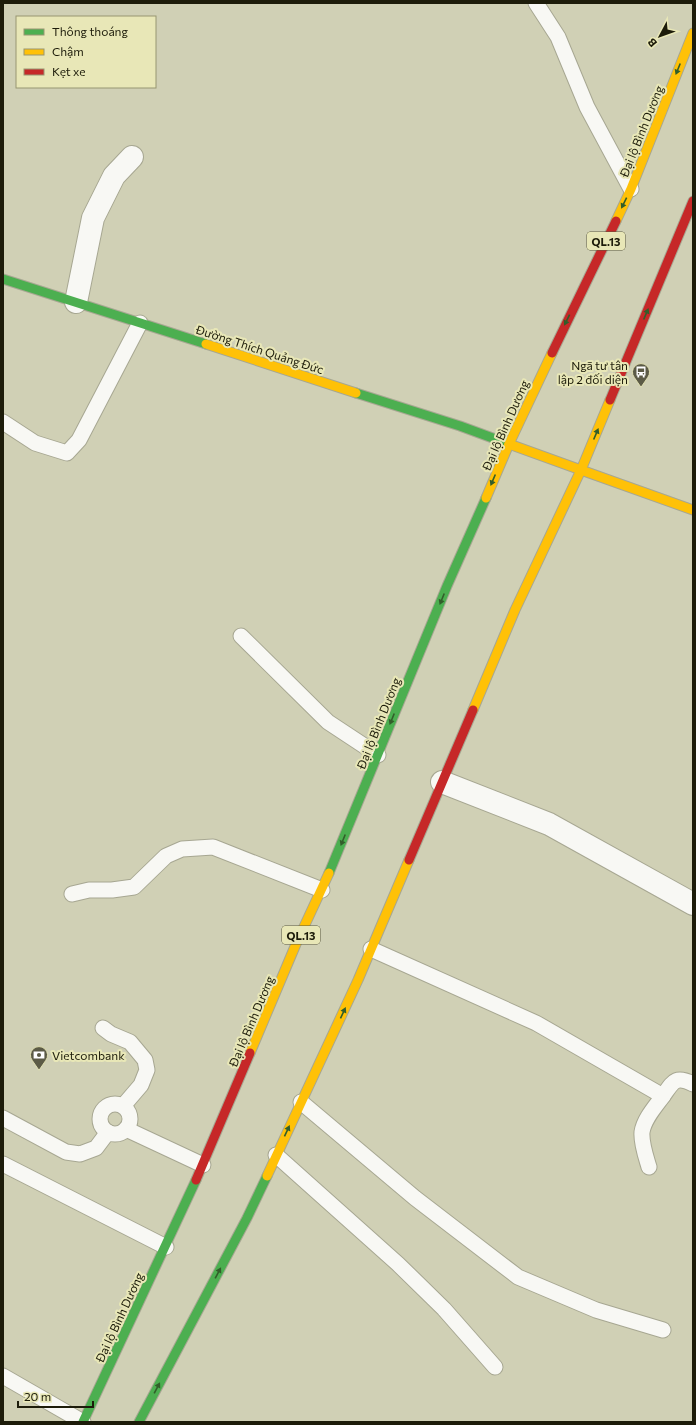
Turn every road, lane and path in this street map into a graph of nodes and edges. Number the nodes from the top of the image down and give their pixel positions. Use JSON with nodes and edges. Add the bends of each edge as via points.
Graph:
{"nodes":[{"id":1,"x":536,"y":3,"type":"edge"},
{"id":2,"x":693,"y":33,"type":"edge"},
{"id":3,"x":132,"y":157,"type":"dead end"},
{"id":4,"x":630,"y":189,"type":"junction"},
{"id":5,"x":693,"y":202,"type":"edge"},
{"id":6,"x":3,"y":279,"type":"edge"},
{"id":7,"x":76,"y":302,"type":"junction"},
{"id":8,"x":140,"y":323,"type":"junction"},
{"id":9,"x":3,"y":422,"type":"edge"},
{"id":10,"x":509,"y":444,"type":"junction"},
{"id":11,"x":581,"y":470,"type":"junction"},
{"id":12,"x":693,"y":510,"type":"edge"},
{"id":13,"x":241,"y":636,"type":"dead end"},
{"id":14,"x":378,"y":755,"type":"junction"},
{"id":15,"x":442,"y":782,"type":"junction"},
{"id":16,"x":322,"y":890,"type":"junction"},
{"id":17,"x":72,"y":894,"type":"dead end"},
{"id":18,"x":693,"y":904,"type":"edge"},
{"id":19,"x":371,"y":949,"type":"junction"},
{"id":20,"x":103,"y":1028,"type":"dead end"},
{"id":21,"x":693,"y":1084,"type":"edge"},
{"id":22,"x":663,"y":1096,"type":"junction"},
{"id":23,"x":301,"y":1102,"type":"junction"},
{"id":24,"x":123,"y":1106,"type":"junction"},
{"id":25,"x":3,"y":1118,"type":"edge"},
{"id":26,"x":126,"y":1129,"type":"junction"},
{"id":27,"x":108,"y":1132,"type":"junction"},
{"id":28,"x":276,"y":1155,"type":"junction"},
{"id":29,"x":3,"y":1164,"type":"edge"},
{"id":30,"x":203,"y":1165,"type":"junction"},
{"id":31,"x":649,"y":1167,"type":"dead end"},
{"id":32,"x":166,"y":1247,"type":"junction"},
{"id":33,"x":663,"y":1330,"type":"dead end"},
{"id":34,"x":495,"y":1367,"type":"dead end"},
{"id":35,"x":3,"y":1376,"type":"edge"},
{"id":36,"x":83,"y":1422,"type":"edge"},
{"id":37,"x":139,"y":1422,"type":"edge"}],
"edges":[{"from":1,"to":4,"type":"lane","via":[[558,37],[587,107]]},
{"from":2,"to":4,"type":"main road","name":"Đại lộ Bình Dương","number":"QL.13","one_way":true},
{"from":3,"to":7,"type":"street","via":[[114,176],[93,218]]},
{"from":4,"to":10,"type":"main road","name":"Đại lộ Bình Dương","number":"QL.13","one_way":true},
{"from":11,"to":5,"type":"main road","one_way":true},
{"from":6,"to":7,"type":"main road","name":"Đường Thích Quảng Đức"},
{"from":7,"to":8,"type":"main road","name":"Đường Thích Quảng Đức"},
{"from":8,"to":9,"type":"lane","via":[[79,440],[67,453],[36,443]]},
{"from":8,"to":10,"type":"main road","name":"Đường Thích Quảng Đức"},
{"from":10,"to":11,"type":"main road","name":"Đường Thích Quảng Đức"},
{"from":10,"to":14,"type":"main road","name":"Đại lộ Bình Dương","number":"QL.13","one_way":true,"via":[[444,593]]},
{"from":11,"to":12,"type":"main road"},
{"from":11,"to":15,"type":"main road","via":[[515,610]]},
{"from":13,"to":14,"type":"lane","via":[[328,722]]},
{"from":14,"to":16,"type":"main road","name":"Đại lộ Bình Dương","number":"QL.13","one_way":true},
{"from":15,"to":18,"type":"street","via":[[549,824]]},
{"from":15,"to":19,"type":"main road"},
{"from":16,"to":17,"type":"lane","via":[[213,847],[182,849],[166,856],[134,887],[88,890]]},
{"from":16,"to":30,"type":"main road","name":"Đại lộ Bình Dương","number":"QL.13","via":[[296,944]]},
{"from":19,"to":22,"type":"lane","via":[[536,1022]]},
{"from":23,"to":19,"type":"main road","one_way":true},
{"from":20,"to":24,"type":"lane","via":[[130,1042],[145,1060],[147,1070],[141,1085]]},
{"from":21,"to":22,"type":"lane","via":[[677,1079]]},
{"from":22,"to":31,"type":"lane","via":[[648,1118],[642,1133]]},
{"from":28,"to":23,"type":"main road","one_way":true},
{"from":23,"to":33,"type":"lane","via":[[415,1198],[518,1277],[596,1310]]},
{"from":24,"to":26,"type":"lane","via":[[130,1119]]},
{"from":24,"to":27,"type":"lane","via":[[107,1106],[102,1112],[102,1127]]},
{"from":25,"to":27,"type":"lane","via":[[66,1152],[80,1154],[96,1148]]},
{"from":26,"to":27,"type":"lane","via":[[115,1134]]},
{"from":26,"to":30,"type":"lane"},
{"from":28,"to":34,"type":"lane","via":[[404,1269],[444,1309]]},
{"from":37,"to":28,"type":"main road","one_way":true,"via":[[247,1218]]},
{"from":29,"to":32,"type":"lane"},
{"from":30,"to":32,"type":"main road","name":"Đại lộ Bình Dương","number":"QL.13"},
{"from":32,"to":36,"type":"main road","name":"Đại lộ Bình Dương","number":"QL.13"},
{"from":35,"to":36,"type":"lane"}]}
